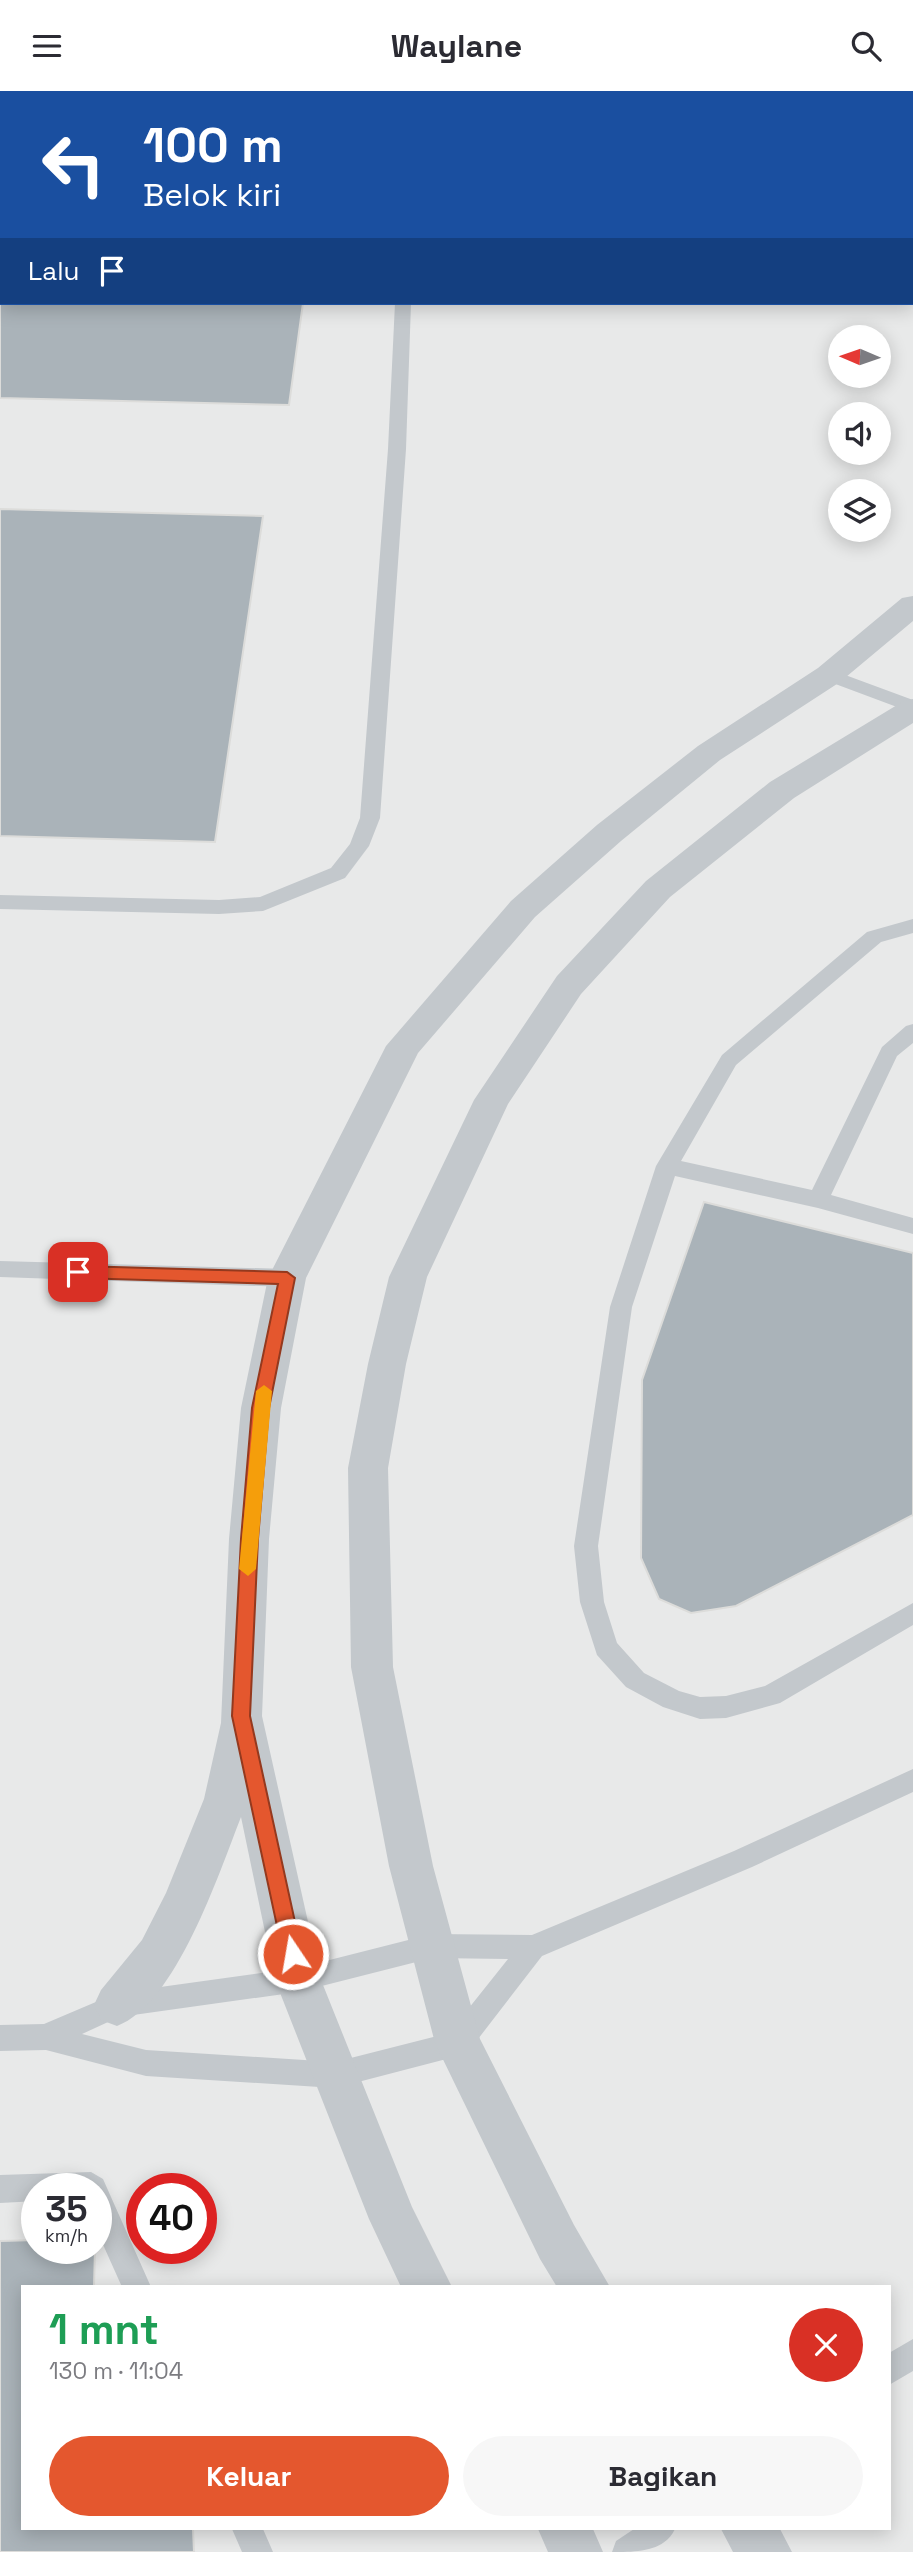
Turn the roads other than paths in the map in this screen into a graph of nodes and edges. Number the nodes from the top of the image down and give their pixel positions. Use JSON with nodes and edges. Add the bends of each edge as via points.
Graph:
{"nodes":[{"id":1,"x":403,"y":305,"type":"edge"},
{"id":2,"x":913,"y":605,"type":"edge"},
{"id":3,"x":829,"y":675,"type":"junction"},
{"id":4,"x":913,"y":708,"type":"edge"},
{"id":5,"x":0,"y":902,"type":"edge"},
{"id":6,"x":913,"y":926,"type":"edge"},
{"id":7,"x":913,"y":1031,"type":"edge"},
{"id":8,"x":667,"y":1166,"type":"junction"},
{"id":9,"x":818,"y":1200,"type":"junction"},
{"id":10,"x":913,"y":1226,"type":"edge"},
{"id":11,"x":0,"y":1269,"type":"edge"},
{"id":12,"x":287,"y":1278,"type":"junction"},
{"id":13,"x":913,"y":1613,"type":"edge"},
{"id":14,"x":241,"y":1716,"type":"junction"},
{"id":15,"x":913,"y":1780,"type":"edge"},
{"id":16,"x":432,"y":1946,"type":"junction"},
{"id":17,"x":533,"y":1947,"type":"junction"},
{"id":18,"x":298,"y":1980,"type":"junction"},
{"id":19,"x":117,"y":2005,"type":"junction"},
{"id":20,"x":46,"y":2037,"type":"junction"},
{"id":21,"x":0,"y":2038,"type":"edge"},
{"id":22,"x":458,"y":2043,"type":"junction"},
{"id":23,"x":335,"y":2075,"type":"junction"},
{"id":24,"x":21,"y":2188,"type":"edge"},
{"id":25,"x":0,"y":2189,"type":"edge"},
{"id":26,"x":112,"y":2232,"type":"edge"},
{"id":27,"x":136,"y":2285,"type":"edge"},
{"id":28,"x":426,"y":2285,"type":"edge"},
{"id":29,"x":585,"y":2285,"type":"edge"},
{"id":30,"x":913,"y":2354,"type":"edge"},
{"id":31,"x":891,"y":2369,"type":"edge"},
{"id":32,"x":247,"y":2530,"type":"edge"},
{"id":33,"x":565,"y":2530,"type":"edge"},
{"id":34,"x":659,"y":2530,"type":"edge"},
{"id":35,"x":748,"y":2530,"type":"edge"},
{"id":36,"x":258,"y":2552,"type":"edge"},
{"id":37,"x":578,"y":2552,"type":"edge"},
{"id":38,"x":626,"y":2552,"type":"edge"},
{"id":39,"x":766,"y":2552,"type":"edge"}],
"edges":[{"from":1,"to":5,"type":"lane","via":[[370,818],[359,846],[338,873],[263,904]]},
{"from":2,"to":3,"type":"street"},
{"from":3,"to":4,"type":"lane"},
{"from":3,"to":12,"type":"street","via":[[709,753],[523,909],[404,1046]]},
{"from":4,"to":16,"type":"street","via":[[782,790],[658,889],[569,985],[492,1100],[408,1277],[368,1468],[372,1667],[411,1866]]},
{"from":6,"to":8,"type":"lane","via":[[874,937],[729,1060]]},
{"from":7,"to":9,"type":"lane","via":[[889,1052]]},
{"from":8,"to":9,"type":"lane"},
{"from":8,"to":13,"type":"lane","via":[[621,1307],[586,1546],[592,1602],[606,1648],[635,1680],[672,1699],[700,1708],[726,1707],[771,1695]]},
{"from":9,"to":10,"type":"lane"},
{"from":11,"to":12,"type":"lane"},
{"from":12,"to":14,"type":"street","via":[[261,1408]]},
{"from":14,"to":18,"type":"street"},
{"from":14,"to":19,"type":"street","via":[[226,1799],[186,1899],[158,1955]]},
{"from":15,"to":17,"type":"lane","via":[[743,1859]]},
{"from":16,"to":17,"type":"lane"},
{"from":16,"to":18,"type":"lane"},
{"from":16,"to":22,"type":"street"},
{"from":17,"to":22,"type":"lane"},
{"from":18,"to":19,"type":"lane"},
{"from":18,"to":23,"type":"street"},
{"from":19,"to":20,"type":"lane"},
{"from":20,"to":21,"type":"lane"},
{"from":20,"to":23,"type":"lane","via":[[146,2063]]},
{"from":22,"to":23,"type":"lane"},
{"from":22,"to":29,"type":"street","via":[[557,2242]]},
{"from":23,"to":28,"type":"street","via":[[393,2219]]},
{"from":24,"to":25,"type":"lane"},
{"from":26,"to":27,"type":"lane"},
{"from":30,"to":31,"type":"lane"},
{"from":32,"to":36,"type":"lane"},
{"from":33,"to":37,"type":"street"},
{"from":34,"to":38,"type":"lane"},
{"from":35,"to":39,"type":"street"}]}
